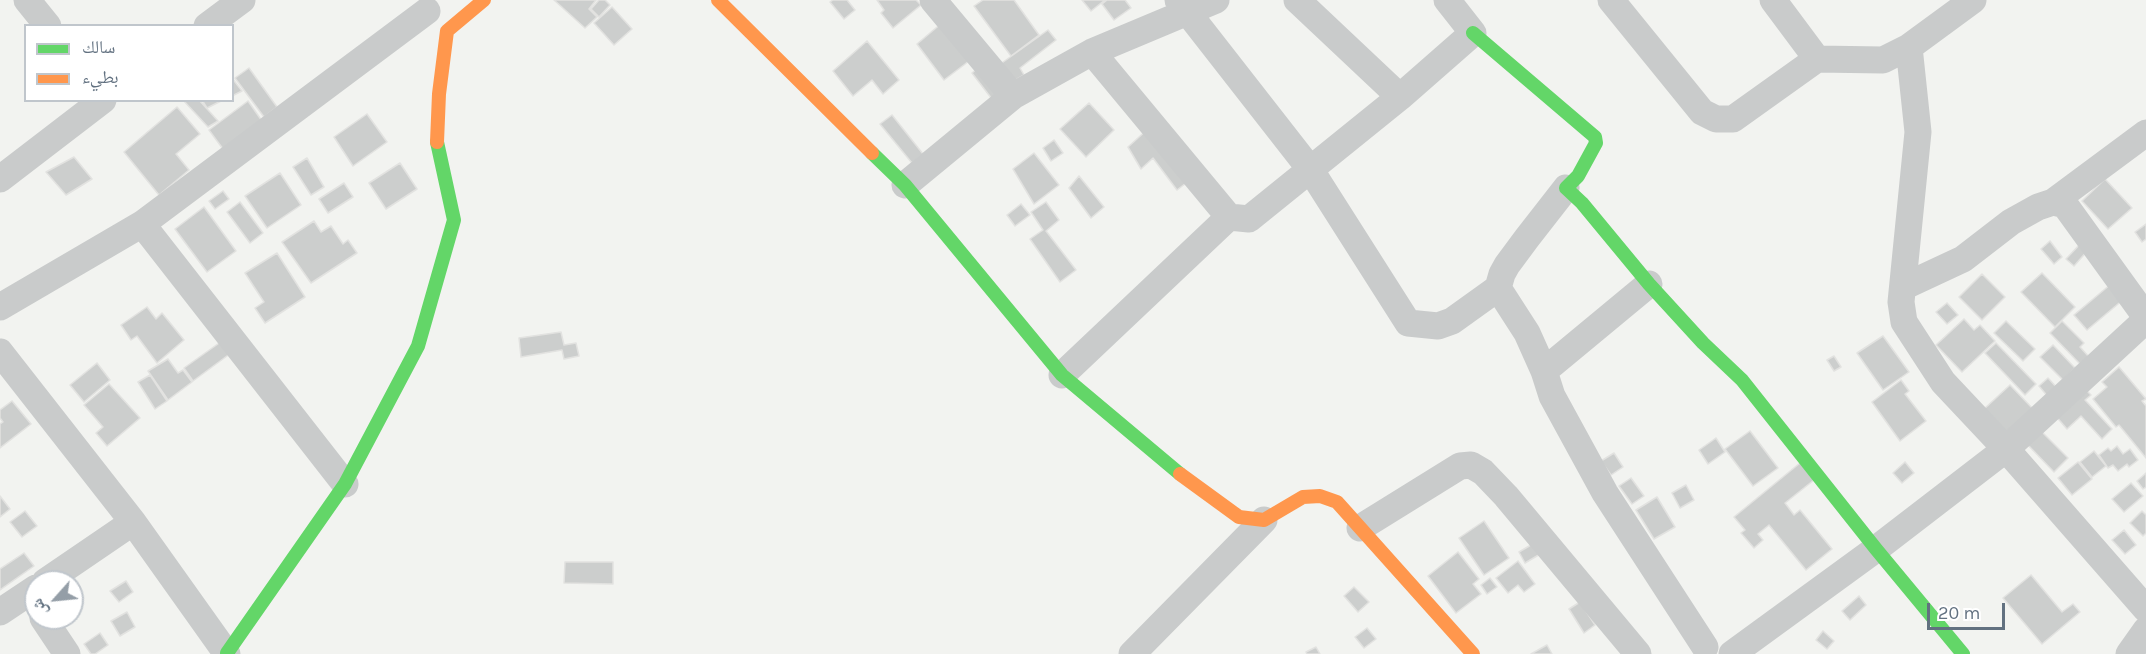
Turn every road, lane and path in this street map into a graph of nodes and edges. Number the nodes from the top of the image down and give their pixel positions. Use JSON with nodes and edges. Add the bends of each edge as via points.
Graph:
{"nodes":[{"id":1,"x":27,"y":0,"type":"edge"},
{"id":2,"x":242,"y":0,"type":"edge"},
{"id":3,"x":484,"y":0,"type":"edge"},
{"id":4,"x":718,"y":0,"type":"edge"},
{"id":5,"x":933,"y":0,"type":"edge"},
{"id":6,"x":1216,"y":0,"type":"edge"},
{"id":7,"x":1296,"y":0,"type":"edge"},
{"id":8,"x":1447,"y":0,"type":"edge"},
{"id":9,"x":1611,"y":0,"type":"edge"},
{"id":10,"x":1773,"y":0,"type":"edge"},
{"id":11,"x":1973,"y":0,"type":"edge"},
{"id":12,"x":422,"y":5,"type":"edge"},
{"id":13,"x":1182,"y":6,"type":"edge"},
{"id":14,"x":46,"y":24,"type":"edge"},
{"id":15,"x":210,"y":24,"type":"edge"},
{"id":16,"x":447,"y":31,"type":"junction"},
{"id":17,"x":1473,"y":33,"type":"junction"},
{"id":18,"x":1910,"y":47,"type":"junction"},
{"id":19,"x":1092,"y":52,"type":"junction"},
{"id":20,"x":1817,"y":59,"type":"junction"},
{"id":21,"x":1013,"y":96,"type":"junction"},
{"id":22,"x":1400,"y":97,"type":"junction"},
{"id":23,"x":100,"y":102,"type":"edge"},
{"id":24,"x":2146,"y":133,"type":"edge"},
{"id":25,"x":1310,"y":169,"type":"junction"},
{"id":26,"x":0,"y":179,"type":"edge"},
{"id":27,"x":905,"y":185,"type":"junction"},
{"id":28,"x":1566,"y":188,"type":"junction"},
{"id":29,"x":2053,"y":202,"type":"junction"},
{"id":30,"x":1229,"y":217,"type":"junction"},
{"id":31,"x":142,"y":224,"type":"junction"},
{"id":32,"x":1649,"y":284,"type":"junction"},
{"id":33,"x":1903,"y":287,"type":"junction"},
{"id":34,"x":1498,"y":288,"type":"junction"},
{"id":35,"x":0,"y":307,"type":"edge"},
{"id":36,"x":2146,"y":319,"type":"edge"},
{"id":37,"x":0,"y":352,"type":"edge"},
{"id":38,"x":1544,"y":370,"type":"junction"},
{"id":39,"x":1062,"y":375,"type":"junction"},
{"id":40,"x":2006,"y":448,"type":"junction"},
{"id":41,"x":345,"y":484,"type":"junction"},
{"id":42,"x":1264,"y":520,"type":"junction"},
{"id":43,"x":133,"y":522,"type":"junction"},
{"id":44,"x":1360,"y":528,"type":"junction"},
{"id":45,"x":1876,"y":549,"type":"junction"},
{"id":46,"x":67,"y":570,"type":"edge"},
{"id":47,"x":24,"y":599,"type":"edge"},
{"id":48,"x":2146,"y":609,"type":"edge"},
{"id":49,"x":0,"y":612,"type":"edge"},
{"id":50,"x":52,"y":630,"type":"edge"},
{"id":51,"x":2146,"y":630,"type":"edge"},
{"id":52,"x":1697,"y":651,"type":"edge"},
{"id":53,"x":67,"y":654,"type":"edge"},
{"id":54,"x":227,"y":654,"type":"edge"},
{"id":55,"x":1132,"y":654,"type":"edge"},
{"id":56,"x":1473,"y":654,"type":"edge"},
{"id":57,"x":1638,"y":654,"type":"edge"},
{"id":58,"x":1732,"y":654,"type":"edge"},
{"id":59,"x":1963,"y":654,"type":"edge"},
{"id":60,"x":2129,"y":654,"type":"edge"}],
"edges":[{"from":1,"to":14,"type":"street"},
{"from":2,"to":15,"type":"street"},
{"from":3,"to":16,"type":"street"},
{"from":4,"to":27,"type":"street"},
{"from":5,"to":21,"type":"street"},
{"from":6,"to":13,"type":"street"},
{"from":7,"to":22,"type":"street"},
{"from":8,"to":17,"type":"street"},
{"from":9,"to":20,"type":"street","via":[[1702,112],[1716,119],[1733,119]]},
{"from":10,"to":20,"type":"street"},
{"from":11,"to":18,"type":"street"},
{"from":12,"to":16,"type":"street"},
{"from":12,"to":31,"type":"street"},
{"from":13,"to":19,"type":"street"},
{"from":13,"to":25,"type":"street"},
{"from":16,"to":41,"type":"street","via":[[437,141],[454,220],[418,346]]},
{"from":17,"to":22,"type":"street"},
{"from":17,"to":28,"type":"street","via":[[1595,137],[1596,143],[1578,176]]},
{"from":18,"to":20,"type":"street","via":[[1884,60]]},
{"from":18,"to":33,"type":"street","via":[[1918,132]]},
{"from":19,"to":21,"type":"street"},
{"from":19,"to":30,"type":"street"},
{"from":21,"to":27,"type":"street"},
{"from":22,"to":25,"type":"street"},
{"from":23,"to":26,"type":"street"},
{"from":24,"to":29,"type":"street"},
{"from":25,"to":30,"type":"street","via":[[1249,219]]},
{"from":25,"to":34,"type":"street","via":[[1408,323],[1438,326],[1452,321]]},
{"from":27,"to":39,"type":"street"},
{"from":28,"to":32,"type":"street"},
{"from":28,"to":34,"type":"street","via":[[1507,265]]},
{"from":29,"to":33,"type":"street","via":[[2011,222],[1963,259]]},
{"from":29,"to":36,"type":"street","via":[[2065,205]]},
{"from":30,"to":39,"type":"street"},
{"from":31,"to":35,"type":"street"},
{"from":31,"to":41,"type":"street"},
{"from":32,"to":38,"type":"street"},
{"from":32,"to":45,"type":"street","via":[[1742,380]]},
{"from":33,"to":40,"type":"street","via":[[1904,322],[1942,382]]},
{"from":34,"to":38,"type":"street","via":[[1527,333]]},
{"from":36,"to":40,"type":"street"},
{"from":37,"to":43,"type":"street"},
{"from":38,"to":52,"type":"street","via":[[1552,396]]},
{"from":39,"to":42,"type":"street","via":[[1196,487],[1239,517]]},
{"from":40,"to":45,"type":"street"},
{"from":40,"to":48,"type":"street"},
{"from":41,"to":54,"type":"street"},
{"from":42,"to":44,"type":"street","via":[[1302,497],[1320,496],[1337,502]]},
{"from":42,"to":55,"type":"street"},
{"from":43,"to":46,"type":"street"},
{"from":43,"to":54,"type":"street"},
{"from":44,"to":56,"type":"street"},
{"from":44,"to":57,"type":"street","via":[[1460,466],[1471,465],[1506,496]]},
{"from":45,"to":58,"type":"street"},
{"from":45,"to":59,"type":"street"},
{"from":47,"to":49,"type":"street"},
{"from":50,"to":53,"type":"street"},
{"from":51,"to":60,"type":"street"},
{"from":52,"to":58,"type":"street"}]}
